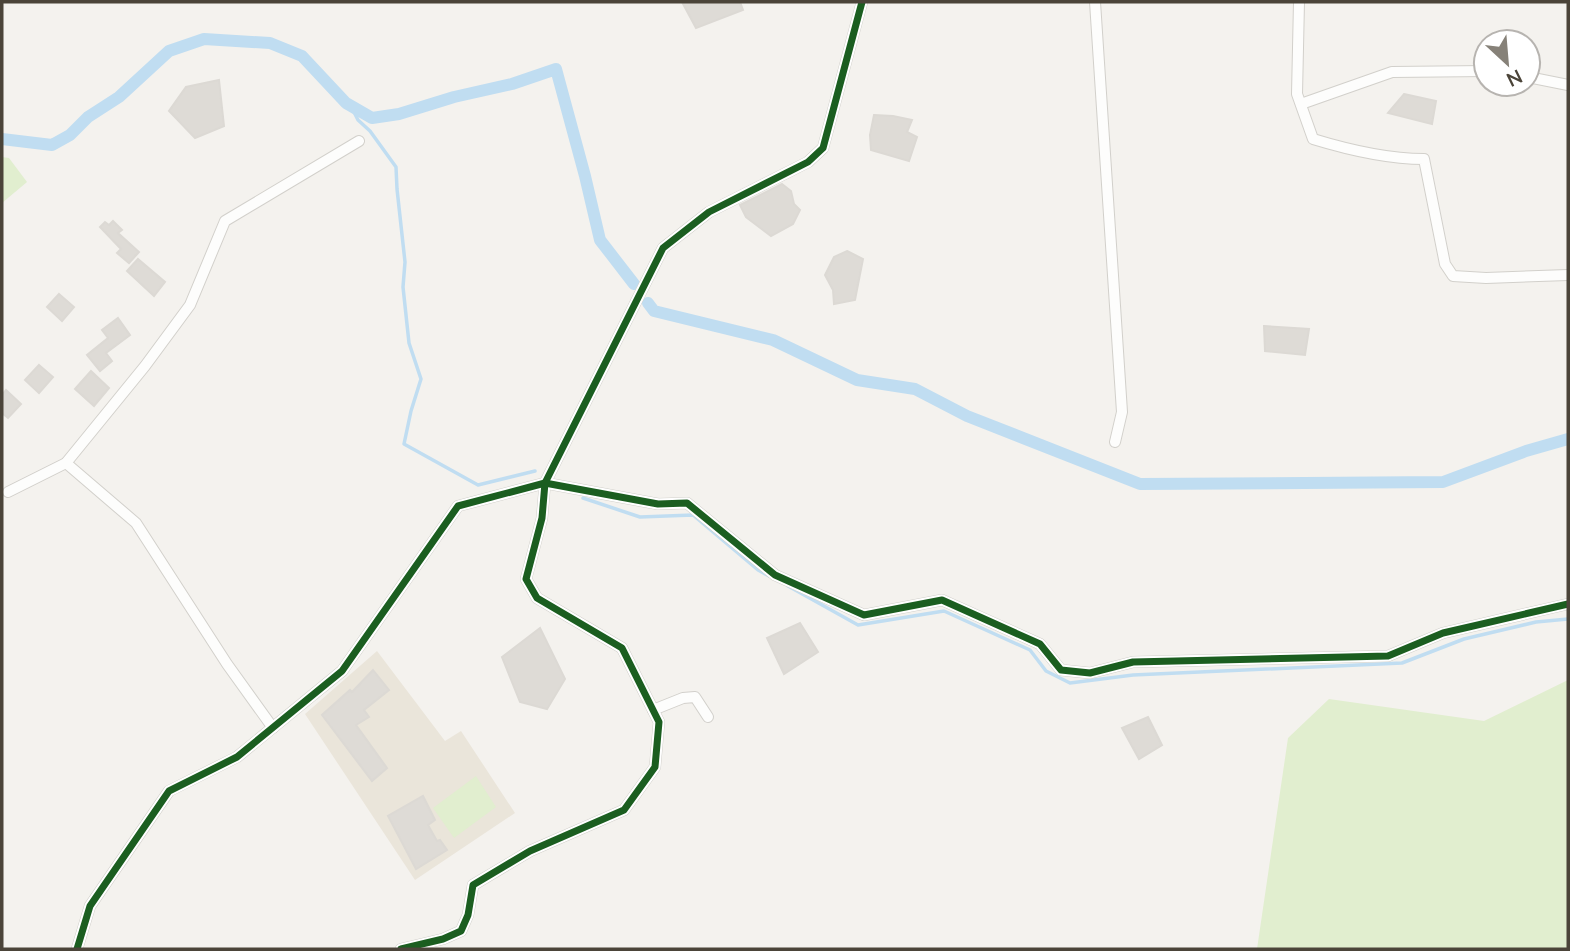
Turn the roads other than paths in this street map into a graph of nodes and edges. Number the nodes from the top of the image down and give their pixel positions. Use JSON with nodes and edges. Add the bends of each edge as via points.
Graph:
{"nodes":[{"id":1,"x":862,"y":2,"type":"edge"},
{"id":2,"x":1096,"y":2,"type":"edge"},
{"id":3,"x":1299,"y":2,"type":"edge"},
{"id":4,"x":1472,"y":71,"type":"edge"},
{"id":5,"x":1542,"y":80,"type":"edge"},
{"id":6,"x":1568,"y":85,"type":"edge"},
{"id":7,"x":1301,"y":104,"type":"junction"},
{"id":8,"x":359,"y":141,"type":"dead end"},
{"id":9,"x":1568,"y":275,"type":"edge"},
{"id":10,"x":1115,"y":442,"type":"dead end"},
{"id":11,"x":66,"y":463,"type":"junction"},
{"id":12,"x":545,"y":483,"type":"junction"},
{"id":13,"x":4,"y":490,"type":"edge"},
{"id":14,"x":1568,"y":604,"type":"edge"},
{"id":15,"x":653,"y":710,"type":"junction"},
{"id":16,"x":708,"y":717,"type":"dead end"},
{"id":17,"x":273,"y":728,"type":"junction"},
{"id":18,"x":77,"y":949,"type":"edge"},
{"id":19,"x":401,"y":949,"type":"edge"}],
"edges":[{"from":1,"to":12,"type":"street","via":[[823,148],[808,162],[709,212],[663,248]]},
{"from":2,"to":10,"type":"street","via":[[1122,412]]},
{"from":3,"to":7,"type":"street","via":[[1297,94]]},
{"from":4,"to":7,"type":"street","via":[[1392,72]]},
{"from":5,"to":6,"type":"street"},
{"from":7,"to":9,"type":"street","via":[[1313,139],[1353,151],[1424,159],[1445,264],[1453,276]]},
{"from":8,"to":11,"type":"street","via":[[225,221],[190,305]]},
{"from":11,"to":13,"type":"street"},
{"from":11,"to":17,"type":"street","via":[[136,523]]},
{"from":12,"to":14,"type":"street","via":[[658,504],[687,503],[775,575],[863,615],[942,600],[1040,644],[1061,670],[1090,673],[1133,662],[1388,656],[1443,634]]},
{"from":12,"to":15,"type":"street","via":[[542,518],[526,579],[537,598],[622,648]]},
{"from":12,"to":17,"type":"street","via":[[457,506],[342,671]]},
{"from":15,"to":16,"type":"street","via":[[695,696]]},
{"from":15,"to":19,"type":"street","via":[[659,722],[655,767],[624,810],[530,851],[473,885],[461,931]]},
{"from":17,"to":18,"type":"street","via":[[237,757],[169,791],[90,906]]}]}
